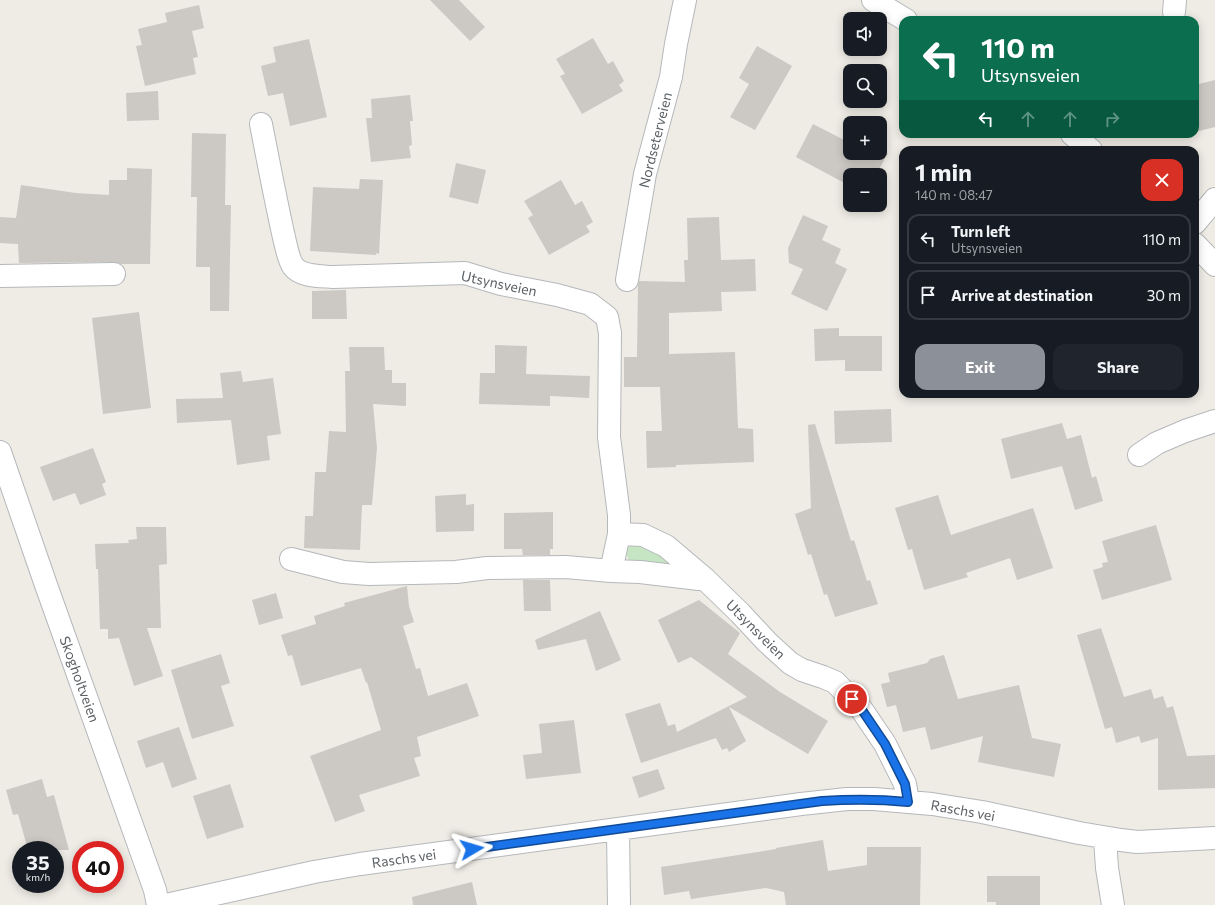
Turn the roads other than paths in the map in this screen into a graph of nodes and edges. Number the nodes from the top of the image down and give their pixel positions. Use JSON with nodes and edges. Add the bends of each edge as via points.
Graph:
{"nodes":[{"id":1,"x":685,"y":0,"type":"edge"},
{"id":2,"x":873,"y":0,"type":"edge"},
{"id":3,"x":899,"y":16,"type":"edge"},
{"id":4,"x":261,"y":124,"type":"dead end"},
{"id":5,"x":1077,"y":138,"type":"edge"},
{"id":6,"x":1086,"y":146,"type":"edge"},
{"id":7,"x":1215,"y":199,"type":"edge"},
{"id":8,"x":1199,"y":218,"type":"edge"},
{"id":9,"x":1199,"y":248,"type":"edge"},
{"id":10,"x":1215,"y":265,"type":"edge"},
{"id":11,"x":114,"y":274,"type":"dead end"},
{"id":12,"x":0,"y":276,"type":"edge"},
{"id":13,"x":627,"y":280,"type":"dead end"},
{"id":14,"x":1215,"y":422,"type":"edge"},
{"id":15,"x":0,"y":452,"type":"edge"},
{"id":16,"x":1139,"y":455,"type":"dead end"},
{"id":17,"x":619,"y":534,"type":"junction"},
{"id":18,"x":291,"y":559,"type":"dead end"},
{"id":19,"x":611,"y":571,"type":"junction"},
{"id":20,"x":705,"y":579,"type":"junction"},
{"id":21,"x":908,"y":802,"type":"junction"},
{"id":22,"x":618,"y":830,"type":"junction"},
{"id":23,"x":1105,"y":838,"type":"junction"},
{"id":24,"x":1215,"y":838,"type":"edge"},
{"id":25,"x":158,"y":905,"type":"edge"},
{"id":26,"x":166,"y":905,"type":"edge"},
{"id":27,"x":619,"y":905,"type":"edge"},
{"id":28,"x":1113,"y":905,"type":"edge"}],
"edges":[{"from":1,"to":13,"type":"street","name":"Nordseterveien","via":[[671,77],[645,174]]},
{"from":2,"to":3,"type":"street"},
{"from":4,"to":17,"type":"street","name":"Utsynsveien","via":[[287,250],[292,266],[301,272],[333,277],[465,273],[501,284],[590,304],[607,317],[610,333],[608,437],[619,515]]},
{"from":5,"to":6,"type":"street"},
{"from":7,"to":8,"type":"street"},
{"from":9,"to":10,"type":"street"},
{"from":11,"to":12,"type":"street"},
{"from":14,"to":16,"type":"street","via":[[1157,443]]},
{"from":15,"to":25,"type":"street","name":"Skogholtveien","via":[[156,890]]},
{"from":17,"to":19,"type":"street","name":"Utsynsveien"},
{"from":17,"to":20,"type":"street","name":"Utsynsveien","via":[[643,535],[666,546]]},
{"from":18,"to":19,"type":"street","via":[[343,572],[369,574],[566,567]]},
{"from":19,"to":20,"type":"street"},
{"from":20,"to":21,"type":"street","name":"Utsynsveien","via":[[790,663],[832,680],[852,699],[885,744],[905,784]]},
{"from":21,"to":22,"type":"street","name":"Raschs vei","via":[[874,799],[822,801]]},
{"from":21,"to":23,"type":"street","name":"Raschs vei","via":[[982,812]]},
{"from":22,"to":26,"type":"street","name":"Raschs vei","via":[[360,864]]},
{"from":22,"to":27,"type":"street"},
{"from":23,"to":24,"type":"street","name":"Raschs vei","via":[[1137,842]]},
{"from":23,"to":28,"type":"street"}]}
